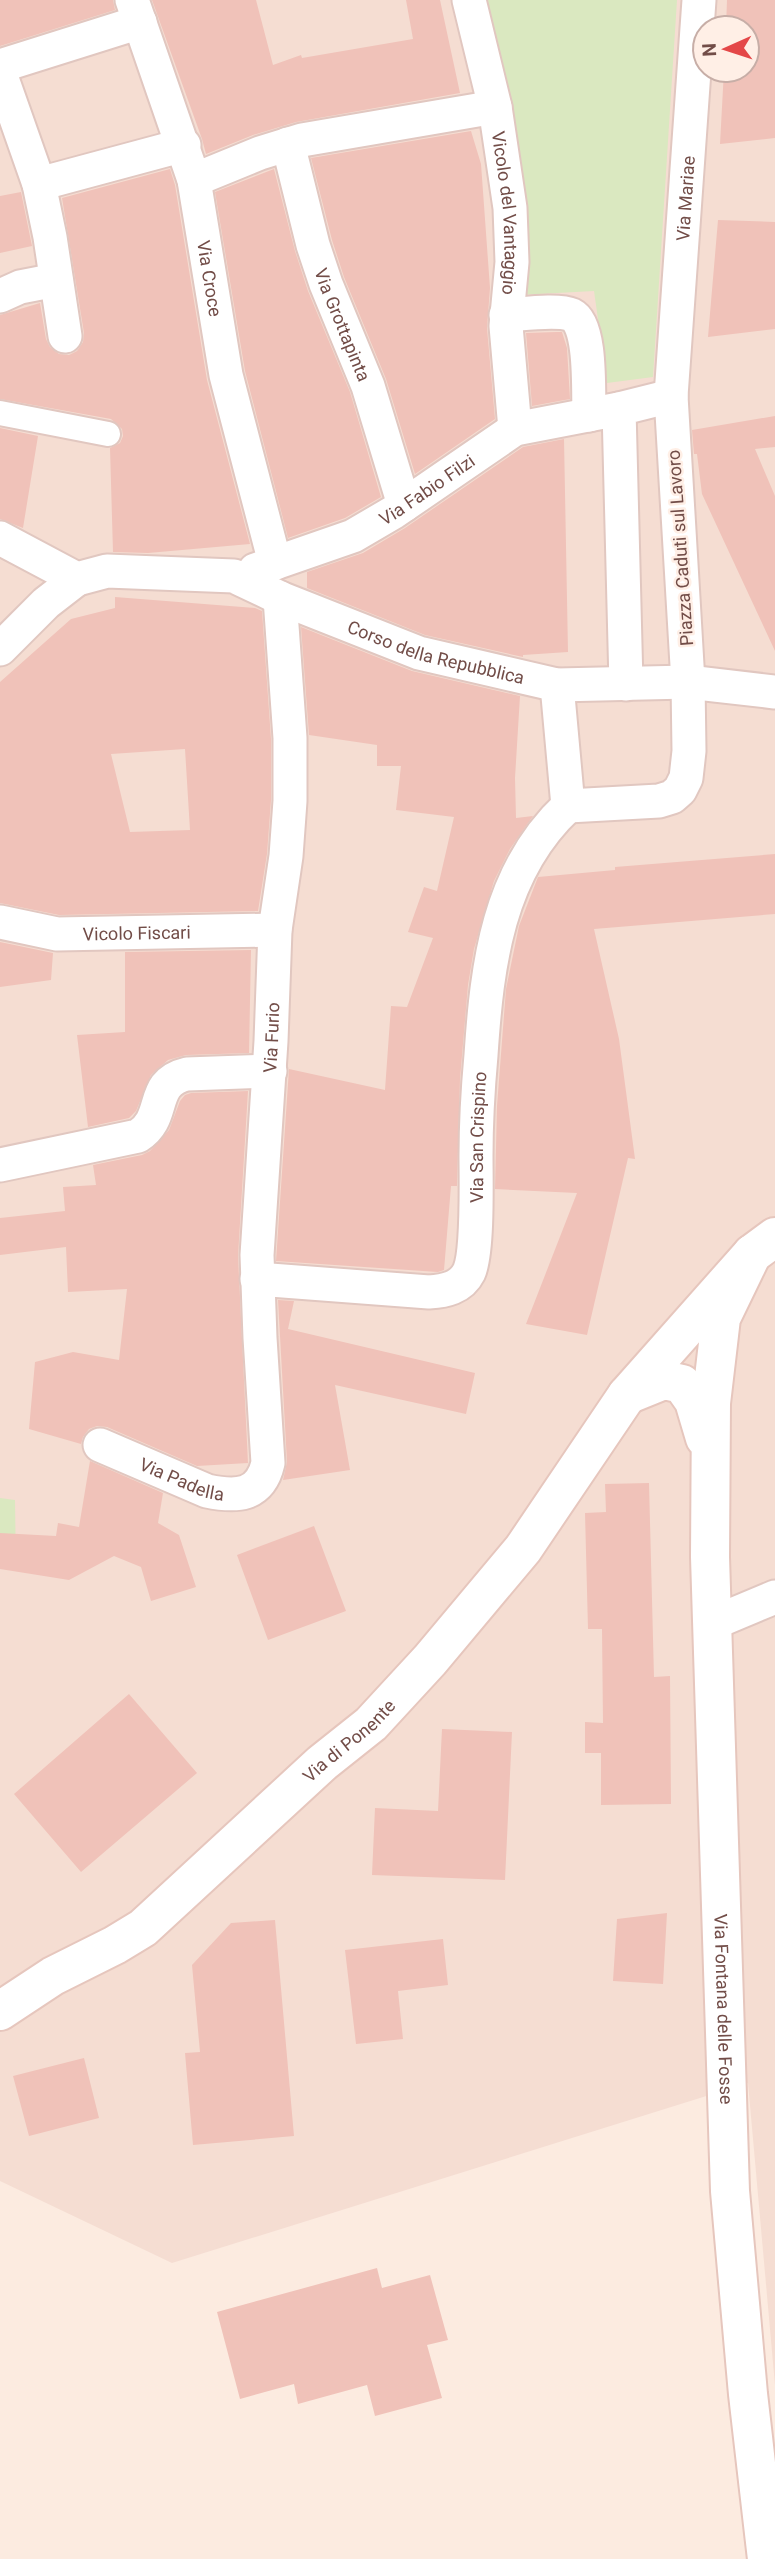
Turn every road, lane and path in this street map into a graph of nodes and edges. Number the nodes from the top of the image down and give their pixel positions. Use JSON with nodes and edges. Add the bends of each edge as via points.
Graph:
{"nodes":[{"id":1,"x":469,"y":0,"type":"edge"},
{"id":2,"x":699,"y":0,"type":"edge"},
{"id":3,"x":136,"y":11,"type":"edge"},
{"id":4,"x":0,"y":66,"type":"edge"},
{"id":5,"x":0,"y":74,"type":"edge"},
{"id":6,"x":495,"y":107,"type":"junction"},
{"id":7,"x":288,"y":144,"type":"junction"},
{"id":8,"x":184,"y":145,"type":"junction"},
{"id":9,"x":194,"y":180,"type":"junction"},
{"id":10,"x":38,"y":184,"type":"junction"},
{"id":11,"x":56,"y":280,"type":"junction"},
{"id":12,"x":0,"y":296,"type":"edge"},
{"id":13,"x":506,"y":315,"type":"junction"},
{"id":14,"x":65,"y":336,"type":"dead end"},
{"id":15,"x":671,"y":396,"type":"junction"},
{"id":16,"x":604,"y":412,"type":"junction"},
{"id":17,"x":0,"y":413,"type":"edge"},
{"id":18,"x":515,"y":429,"type":"junction"},
{"id":19,"x":108,"y":434,"type":"dead end"},
{"id":20,"x":404,"y":505,"type":"junction"},
{"id":21,"x":0,"y":538,"type":"edge"},
{"id":22,"x":275,"y":564,"type":"junction"},
{"id":23,"x":92,"y":575,"type":"junction"},
{"id":24,"x":234,"y":576,"type":"junction"},
{"id":25,"x":280,"y":598,"type":"junction"},
{"id":26,"x":0,"y":649,"type":"edge"},
{"id":27,"x":688,"y":682,"type":"junction"},
{"id":28,"x":626,"y":684,"type":"junction"},
{"id":29,"x":556,"y":685,"type":"junction"},
{"id":30,"x":775,"y":692,"type":"edge"},
{"id":31,"x":568,"y":806,"type":"junction"},
{"id":32,"x":0,"y":922,"type":"edge"},
{"id":33,"x":275,"y":930,"type":"junction"},
{"id":34,"x":270,"y":1071,"type":"junction"},
{"id":35,"x":0,"y":1166,"type":"edge"},
{"id":36,"x":763,"y":1246,"type":"edge"},
{"id":37,"x":257,"y":1279,"type":"junction"},
{"id":38,"x":627,"y":1395,"type":"junction"},
{"id":39,"x":100,"y":1445,"type":"dead end"},
{"id":40,"x":712,"y":1457,"type":"junction"},
{"id":41,"x":263,"y":1479,"type":"joint"},
{"id":42,"x":775,"y":1597,"type":"edge"},
{"id":43,"x":713,"y":1623,"type":"junction"},
{"id":44,"x":0,"y":2011,"type":"edge"},
{"id":45,"x":766,"y":2464,"type":"edge"},
{"id":46,"x":767,"y":2559,"type":"edge"}],
"edges":[{"from":1,"to":6,"type":"street","name":"Vicolo del Vantaggio"},
{"from":2,"to":15,"type":"street","name":"Via Mariae"},
{"from":3,"to":4,"type":"street"},
{"from":3,"to":8,"type":"street","name":"Via Croce"},
{"from":5,"to":10,"type":"street"},
{"from":6,"to":7,"type":"street"},
{"from":6,"to":13,"type":"street","name":"Vicolo del Vantaggio","via":[[511,221]]},
{"from":7,"to":9,"type":"street"},
{"from":7,"to":20,"type":"street","name":"Via Grottapinta","via":[[313,245],[368,386]]},
{"from":8,"to":9,"type":"street","name":"Via Croce"},
{"from":8,"to":10,"type":"street"},
{"from":9,"to":22,"type":"street","name":"Via Croce","via":[[226,375]]},
{"from":10,"to":11,"type":"street"},
{"from":11,"to":12,"type":"street"},
{"from":11,"to":14,"type":"street"},
{"from":13,"to":16,"type":"street","via":[[559,313],[578,319]]},
{"from":13,"to":18,"type":"street","name":"Vicolo del Vantaggio"},
{"from":15,"to":16,"type":"street"},
{"from":15,"to":27,"type":"street","name":"Piazza Caduti sul Lavoro"},
{"from":16,"to":18,"type":"street","name":"Via Fabio Filzi"},
{"from":16,"to":28,"type":"street"},
{"from":17,"to":19,"type":"street"},
{"from":18,"to":20,"type":"street","name":"Via Fabio Filzi"},
{"from":20,"to":22,"type":"street","name":"Via Fabio Filzi","via":[[353,536]]},
{"from":21,"to":23,"type":"street"},
{"from":22,"to":24,"type":"street","name":"Via Fabio Filzi"},
{"from":23,"to":24,"type":"street","name":"Corso della Repubblica"},
{"from":23,"to":26,"type":"street","via":[[46,603]]},
{"from":24,"to":25,"type":"street","name":"Corso della Repubblica"},
{"from":25,"to":29,"type":"street","name":"Corso della Repubblica","via":[[419,653]]},
{"from":25,"to":33,"type":"street","name":"Via Furio","via":[[291,772],[289,829]]},
{"from":27,"to":28,"type":"street","name":"Corso della Repubblica"},
{"from":27,"to":30,"type":"street","name":"Corso della Repubblica"},
{"from":27,"to":31,"type":"street","name":"Piazza Caduti sul Lavoro","via":[[689,763],[680,790],[659,801]]},
{"from":28,"to":29,"type":"street","name":"Corso della Repubblica"},
{"from":29,"to":31,"type":"street"},
{"from":31,"to":37,"type":"street","name":"Via San Crispino","via":[[527,854],[495,943],[482,1032],[474,1253],[468,1274],[450,1289],[429,1292]]},
{"from":32,"to":33,"type":"street","name":"Vicolo Fiscari","via":[[57,934]]},
{"from":33,"to":34,"type":"street","name":"Via Furio"},
{"from":34,"to":35,"type":"street","via":[[177,1076],[163,1087],[152,1124],[138,1136]]},
{"from":34,"to":37,"type":"street","name":"Via Furio"},
{"from":36,"to":38,"type":"main road","name":"Via Fontana delle Fosse"},
{"from":36,"to":40,"type":"main road","name":"Via Fontana delle Fosse","via":[[721,1318],[711,1403]]},
{"from":37,"to":41,"type":"street","name":"Via Furio","via":[[269,1453]]},
{"from":38,"to":40,"type":"main road","name":"Via Fontana delle Fosse","via":[[664,1380],[682,1384],[694,1401]]},
{"from":38,"to":44,"type":"main road","name":"Via di Ponente","via":[[523,1549],[371,1724],[143,1927]]},
{"from":39,"to":41,"type":"street","name":"Via Padella","via":[[207,1491],[246,1493]]},
{"from":40,"to":43,"type":"main road","name":"Via Fontana delle Fosse"},
{"from":42,"to":43,"type":"street"},
{"from":43,"to":45,"type":"main road","name":"Via Fontana delle Fosse","via":[[728,2147],[736,2268]]},
{"from":45,"to":46,"type":"main road","name":"Via Fontana delle Fosse"}]}
